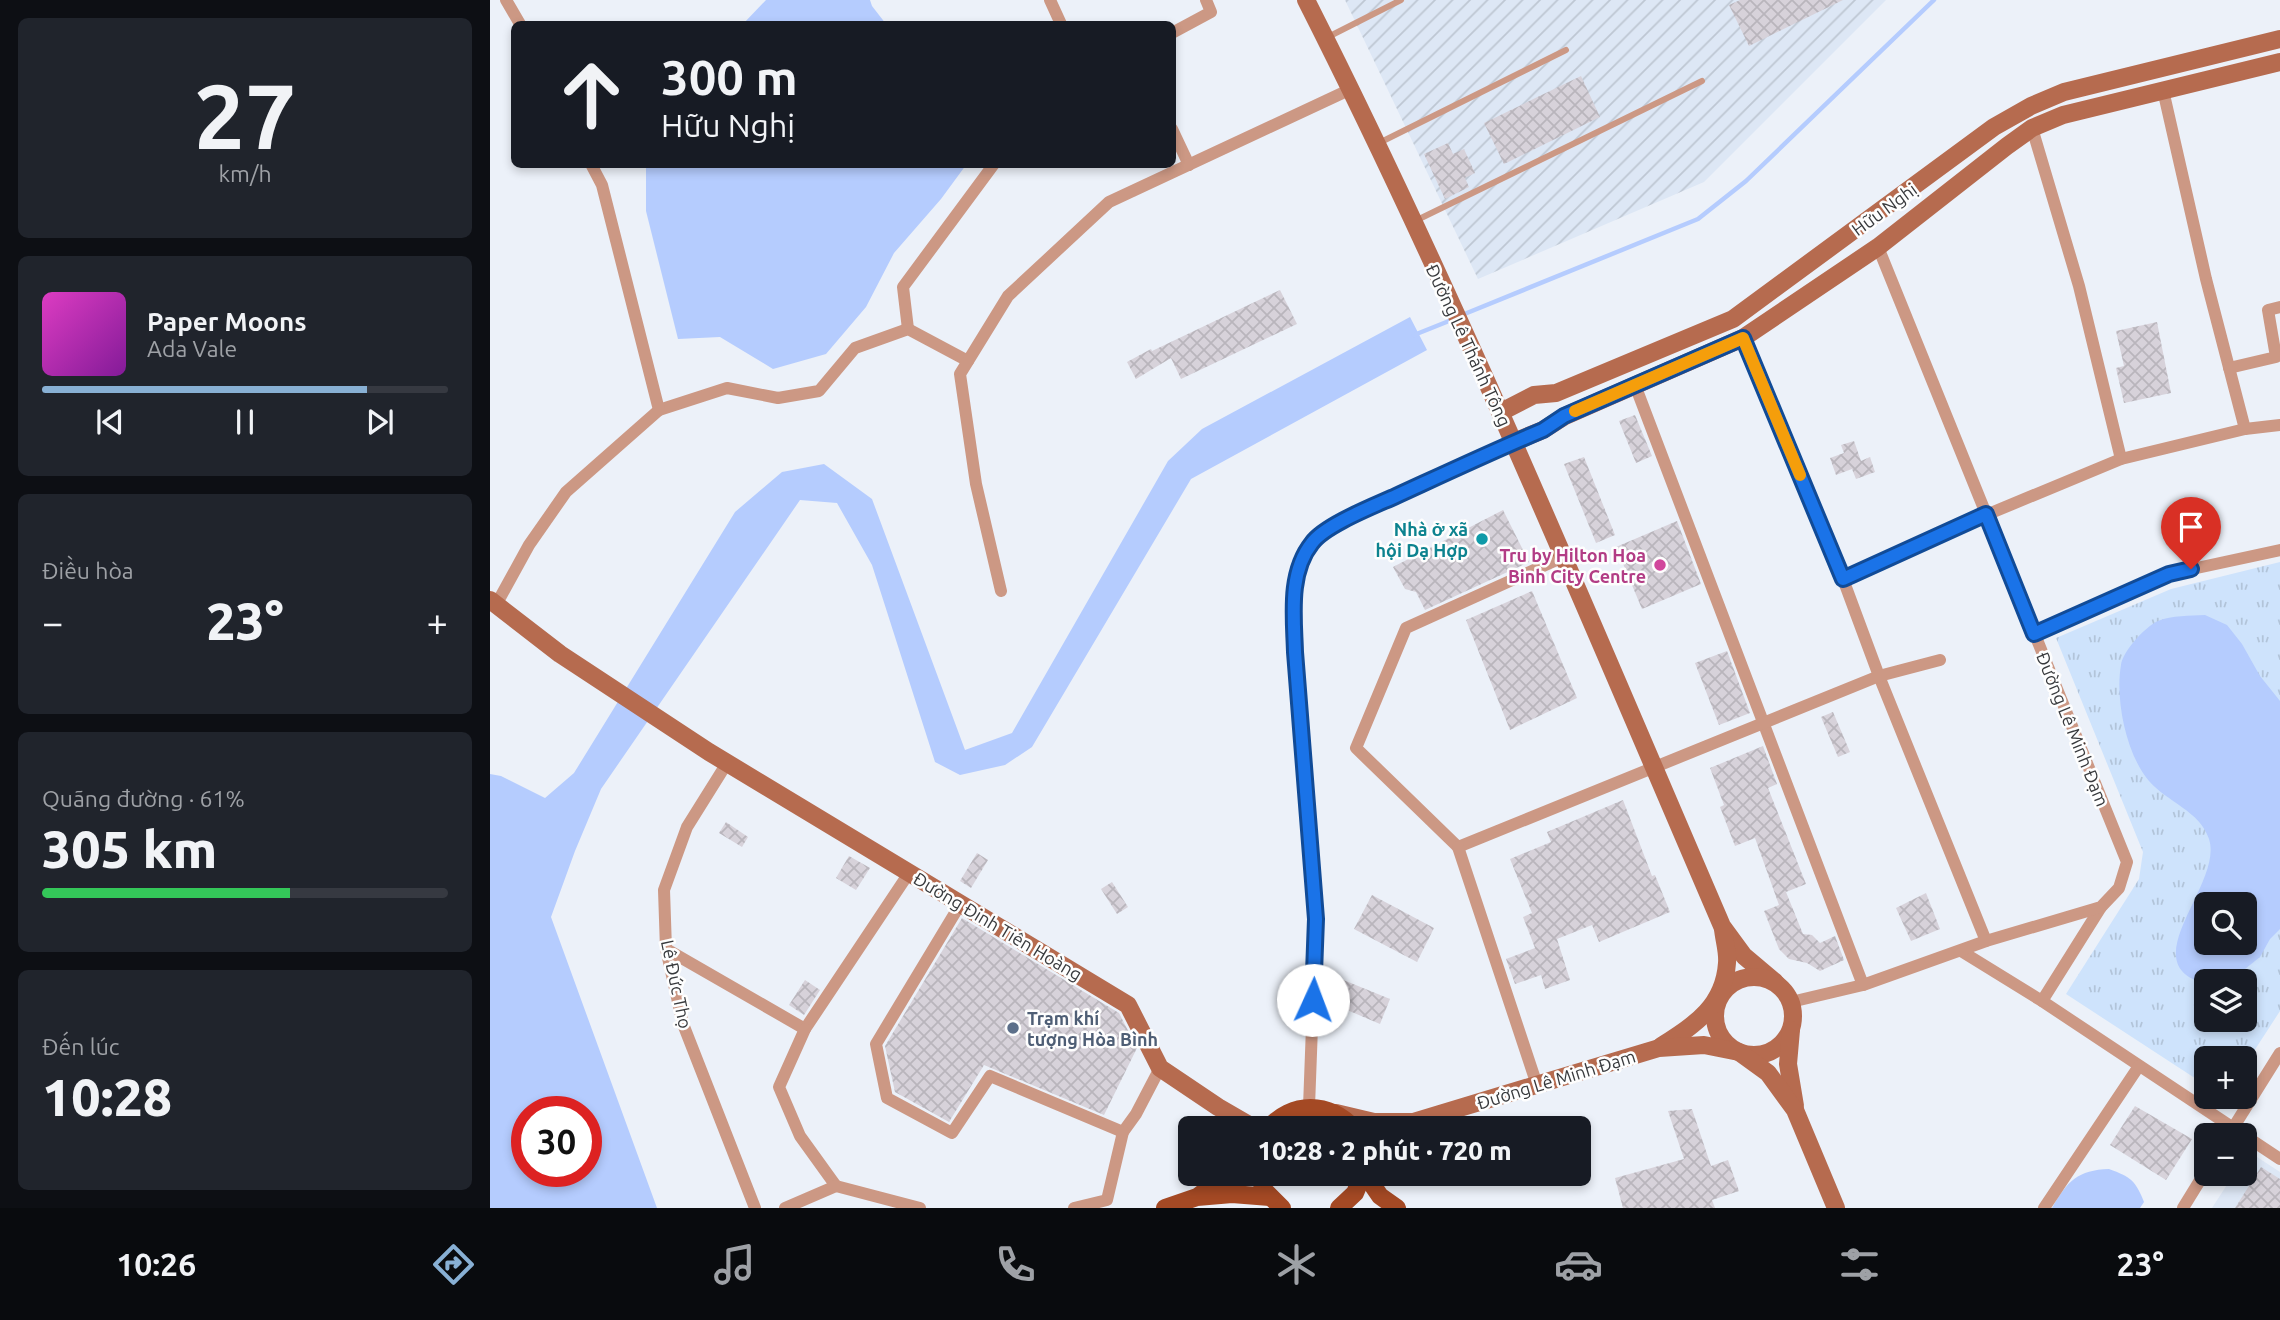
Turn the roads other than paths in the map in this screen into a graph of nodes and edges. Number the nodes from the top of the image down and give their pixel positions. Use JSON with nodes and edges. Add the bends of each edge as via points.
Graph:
{"nodes":[{"id":1,"x":506,"y":0,"type":"edge"},
{"id":2,"x":1051,"y":0,"type":"edge"},
{"id":3,"x":1206,"y":0,"type":"edge"},
{"id":4,"x":1307,"y":0,"type":"edge"},
{"id":5,"x":1401,"y":0,"type":"edge"},
{"id":6,"x":518,"y":21,"type":"edge"},
{"id":7,"x":1061,"y":21,"type":"edge"},
{"id":8,"x":1176,"y":31,"type":"edge"},
{"id":9,"x":1326,"y":38,"type":"junction"},
{"id":10,"x":2280,"y":39,"type":"edge"},
{"id":11,"x":1566,"y":50,"type":"dead end"},
{"id":12,"x":2280,"y":62,"type":"edge"},
{"id":13,"x":1702,"y":81,"type":"dead end"},
{"id":14,"x":1351,"y":89,"type":"junction"},
{"id":15,"x":2163,"y":90,"type":"junction"},
{"id":16,"x":2032,"y":128,"type":"junction"},
{"id":17,"x":1176,"y":137,"type":"edge"},
{"id":18,"x":1377,"y":144,"type":"junction"},
{"id":19,"x":1189,"y":165,"type":"junction"},
{"id":20,"x":594,"y":168,"type":"edge"},
{"id":21,"x":991,"y":168,"type":"edge"},
{"id":22,"x":1413,"y":222,"type":"junction"},
{"id":23,"x":1878,"y":247,"type":"junction"},
{"id":24,"x":1799,"y":271,"type":"junction"},
{"id":25,"x":1813,"y":291,"type":"junction"},
{"id":26,"x":2280,"y":307,"type":"edge"},
{"id":27,"x":908,"y":329,"type":"junction"},
{"id":28,"x":1743,"y":338,"type":"junction"},
{"id":29,"x":968,"y":361,"type":"junction"},
{"id":30,"x":2229,"y":369,"type":"junction"},
{"id":31,"x":1635,"y":385,"type":"junction"},
{"id":32,"x":659,"y":410,"type":"junction"},
{"id":33,"x":1501,"y":412,"type":"junction"},
{"id":34,"x":2280,"y":425,"type":"edge"},
{"id":35,"x":2245,"y":429,"type":"junction"},
{"id":36,"x":1514,"y":442,"type":"junction"},
{"id":37,"x":2121,"y":459,"type":"junction"},
{"id":38,"x":1986,"y":514,"type":"junction"},
{"id":39,"x":2280,"y":550,"type":"edge"},
{"id":40,"x":1563,"y":557,"type":"junction"},
{"id":41,"x":1843,"y":579,"type":"junction"},
{"id":42,"x":1001,"y":592,"type":"dead end"},
{"id":43,"x":493,"y":603,"type":"edge"},
{"id":44,"x":2034,"y":634,"type":"junction"},
{"id":45,"x":1940,"y":660,"type":"dead end"},
{"id":46,"x":1880,"y":676,"type":"junction"},
{"id":47,"x":1764,"y":723,"type":"junction"},
{"id":48,"x":727,"y":763,"type":"junction"},
{"id":49,"x":1654,"y":768,"type":"junction"},
{"id":50,"x":1458,"y":847,"type":"junction"},
{"id":51,"x":909,"y":873,"type":"junction"},
{"id":52,"x":961,"y":903,"type":"junction"},
{"id":53,"x":2101,"y":907,"type":"junction"},
{"id":54,"x":1722,"y":926,"type":"junction"},
{"id":55,"x":1986,"y":941,"type":"junction"},
{"id":56,"x":666,"y":949,"type":"junction"},
{"id":57,"x":1961,"y":951,"type":"junction"},
{"id":58,"x":1775,"y":982,"type":"junction"},
{"id":59,"x":1863,"y":985,"type":"junction"},
{"id":60,"x":1718,"y":998,"type":"junction"},
{"id":61,"x":2042,"y":1001,"type":"junction"},
{"id":62,"x":1791,"y":1002,"type":"junction"},
{"id":63,"x":1791,"y":1028,"type":"junction"},
{"id":64,"x":805,"y":1029,"type":"junction"},
{"id":65,"x":1658,"y":1048,"type":"junction"},
{"id":66,"x":1739,"y":1052,"type":"junction"},
{"id":67,"x":2280,"y":1053,"type":"edge"},
{"id":68,"x":2139,"y":1066,"type":"junction"},
{"id":69,"x":1160,"y":1068,"type":"junction"},
{"id":70,"x":1537,"y":1085,"type":"junction"},
{"id":71,"x":1310,"y":1107,"type":"junction"},
{"id":72,"x":1795,"y":1110,"type":"junction"},
{"id":73,"x":1336,"y":1113,"type":"junction"},
{"id":74,"x":1234,"y":1116,"type":"edge"},
{"id":75,"x":1281,"y":1116,"type":"edge"},
{"id":76,"x":1339,"y":1116,"type":"edge"},
{"id":77,"x":1349,"y":1116,"type":"edge"},
{"id":78,"x":1439,"y":1116,"type":"edge"},
{"id":79,"x":2218,"y":1123,"type":"edge"},
{"id":80,"x":2236,"y":1123,"type":"edge"},
{"id":81,"x":1124,"y":1132,"type":"junction"},
{"id":82,"x":2257,"y":1147,"type":"edge"},
{"id":83,"x":2280,"y":1159,"type":"edge"},
{"id":84,"x":836,"y":1186,"type":"junction"},
{"id":85,"x":1212,"y":1186,"type":"edge"},
{"id":86,"x":1262,"y":1186,"type":"edge"},
{"id":87,"x":1358,"y":1186,"type":"edge"},
{"id":88,"x":1373,"y":1186,"type":"edge"},
{"id":89,"x":2197,"y":1186,"type":"edge"},
{"id":90,"x":1197,"y":1197,"type":"junction"},
{"id":91,"x":1275,"y":1204,"type":"edge"},
{"id":92,"x":755,"y":1208,"type":"edge"},
{"id":93,"x":785,"y":1208,"type":"edge"},
{"id":94,"x":919,"y":1208,"type":"edge"},
{"id":95,"x":1074,"y":1208,"type":"edge"},
{"id":96,"x":1165,"y":1208,"type":"edge"},
{"id":97,"x":1339,"y":1208,"type":"edge"},
{"id":98,"x":1396,"y":1208,"type":"edge"},
{"id":99,"x":1836,"y":1208,"type":"edge"},
{"id":100,"x":2044,"y":1208,"type":"edge"},
{"id":101,"x":2183,"y":1208,"type":"edge"}],
"edges":[{"from":1,"to":6,"type":"street"},
{"from":2,"to":7,"type":"street"},
{"from":3,"to":8,"type":"street","via":[[1211,12]]},
{"from":4,"to":9,"type":"main road","name":"Đường Lê Thánh Tông"},
{"from":5,"to":9,"type":"lane"},
{"from":9,"to":14,"type":"main road","name":"Đường Lê Thánh Tông"},
{"from":10,"to":24,"type":"main road","name":"Hữu Nghị","via":[[2064,92],[2031,106],[1994,127]]},
{"from":11,"to":18,"type":"lane"},
{"from":12,"to":15,"type":"main road","name":"Hữu Nghị"},
{"from":13,"to":22,"type":"lane"},
{"from":14,"to":18,"type":"main road","name":"Đường Lê Thánh Tông"},
{"from":14,"to":19,"type":"street"},
{"from":15,"to":16,"type":"main road","name":"Hữu Nghị","via":[[2063,115]]},
{"from":15,"to":30,"type":"street"},
{"from":16,"to":23,"type":"main road","name":"Hữu Nghị"},
{"from":16,"to":37,"type":"street","via":[[2079,286]]},
{"from":17,"to":19,"type":"street"},
{"from":18,"to":22,"type":"main road","name":"Đường Lê Thánh Tông"},
{"from":19,"to":29,"type":"street","via":[[1109,202],[1008,296]]},
{"from":20,"to":32,"type":"street"},
{"from":21,"to":27,"type":"street","via":[[903,287]]},
{"from":22,"to":33,"type":"main road","name":"Đường Lê Thánh Tông"},
{"from":23,"to":25,"type":"main road","name":"Hữu Nghị"},
{"from":23,"to":38,"type":"street","name":"Đường Lê Minh Đạm"},
{"from":24,"to":25,"type":"main road"},
{"from":24,"to":33,"type":"main road","name":"Hữu Nghị","via":[[1733,319],[1556,393],[1534,395]]},
{"from":25,"to":28,"type":"main road","name":"Hữu Nghị"},
{"from":26,"to":30,"type":"street","via":[[2268,310],[2276,357]]},
{"from":27,"to":29,"type":"street"},
{"from":27,"to":32,"type":"street","via":[[855,348],[819,391],[778,398],[727,388]]},
{"from":28,"to":31,"type":"main road","name":"Hữu Nghị"},
{"from":28,"to":41,"type":"street"},
{"from":29,"to":42,"type":"street","via":[[960,374],[976,484]]},
{"from":30,"to":35,"type":"street"},
{"from":31,"to":36,"type":"main road","name":"Hữu Nghị"},
{"from":31,"to":47,"type":"street"},
{"from":32,"to":43,"type":"street","via":[[566,492]]},
{"from":33,"to":36,"type":"main road","name":"Đường Lê Thánh Tông"},
{"from":34,"to":35,"type":"street"},
{"from":35,"to":37,"type":"street"},
{"from":36,"to":40,"type":"main road","name":"Đường Lê Thánh Tông"},
{"from":36,"to":71,"type":"street","via":[[1360,512],[1312,542],[1302,561],[1295,586],[1294,626],[1316,919]]},
{"from":37,"to":38,"type":"street"},
{"from":38,"to":41,"type":"street"},
{"from":38,"to":44,"type":"street","name":"Đường Lê Minh Đạm"},
{"from":39,"to":44,"type":"street","via":[[2169,574]]},
{"from":40,"to":49,"type":"main road","name":"Đường Lê Thánh Tông"},
{"from":40,"to":50,"type":"street","via":[[1406,628],[1356,748]]},
{"from":41,"to":46,"type":"street"},
{"from":43,"to":48,"type":"main road","name":"Đường Đinh Tiên Hoàng","via":[[560,654]]},
{"from":44,"to":53,"type":"street","name":"Đường Lê Minh Đạm","via":[[2127,862],[2119,888]]},
{"from":45,"to":46,"type":"street"},
{"from":46,"to":47,"type":"street"},
{"from":46,"to":55,"type":"street"},
{"from":47,"to":49,"type":"street"},
{"from":47,"to":59,"type":"street"},
{"from":48,"to":51,"type":"main road","name":"Đường Đinh Tiên Hoàng"},
{"from":48,"to":56,"type":"street","name":"Lê Đức Thọ","via":[[687,828],[664,890]]},
{"from":49,"to":50,"type":"street"},
{"from":49,"to":54,"type":"main road","name":"Đường Lê Thánh Tông"},
{"from":50,"to":70,"type":"street"},
{"from":51,"to":52,"type":"main road","name":"Đường Đinh Tiên Hoàng"},
{"from":51,"to":64,"type":"street"},
{"from":52,"to":69,"type":"main road","name":"Đường Đinh Tiên Hoàng","via":[[1128,1005]]},
{"from":52,"to":81,"type":"street","via":[[876,1044],[887,1098],[952,1133],[990,1076]]},
{"from":53,"to":55,"type":"street"},
{"from":53,"to":61,"type":"street","name":"Đường Lê Minh Đạm"},
{"from":54,"to":58,"type":"main road","name":"Đường Lê Thánh Tông","via":[[1744,956]]},
{"from":54,"to":60,"type":"main road","name":"Đường Lê Thánh Tông","via":[[1727,962]]},
{"from":55,"to":57,"type":"street"},
{"from":56,"to":64,"type":"street"},
{"from":56,"to":92,"type":"street","name":"Lê Đức Thọ","via":[[683,1024]]},
{"from":57,"to":59,"type":"street"},
{"from":57,"to":61,"type":"street"},
{"from":58,"to":60,"type":"main road","via":[[1750,976],[1726,987]]},
{"from":58,"to":62,"type":"main road"},
{"from":59,"to":62,"type":"street"},
{"from":60,"to":65,"type":"main road","via":[[1694,1025]]},
{"from":60,"to":66,"type":"main road","via":[[1715,1024],[1728,1046]]},
{"from":61,"to":68,"type":"street"},
{"from":62,"to":63,"type":"main road"},
{"from":63,"to":66,"type":"main road","via":[[1776,1048],[1765,1054]]},
{"from":63,"to":72,"type":"main road","via":[[1788,1064]]},
{"from":64,"to":84,"type":"street","via":[[779,1087],[800,1136]]},
{"from":65,"to":66,"type":"main road","via":[[1704,1045]]},
{"from":65,"to":70,"type":"main road","name":"Đường Lê Minh Đạm"},
{"from":66,"to":72,"type":"main road","via":[[1768,1073]]},
{"from":67,"to":80,"type":"street"},
{"from":68,"to":79,"type":"street"},
{"from":68,"to":100,"type":"street"},
{"from":69,"to":74,"type":"main road","name":"Đường Đinh Tiên Hoàng"},
{"from":69,"to":81,"type":"street"},
{"from":70,"to":78,"type":"main road","name":"Đường Lê Minh Đạm"},
{"from":71,"to":73,"type":"main road"},
{"from":71,"to":75,"type":"main road"},
{"from":72,"to":99,"type":"main road"},
{"from":73,"to":76,"type":"main road"},
{"from":73,"to":77,"type":"main road","name":"Đường Lê Minh Đạm"},
{"from":81,"to":95,"type":"street","via":[[1107,1200]]},
{"from":82,"to":83,"type":"street"},
{"from":84,"to":93,"type":"street"},
{"from":84,"to":94,"type":"street"},
{"from":85,"to":90,"type":"main road"},
{"from":86,"to":91,"type":"main road"},
{"from":87,"to":97,"type":"main road"},
{"from":88,"to":98,"type":"main road"},
{"from":89,"to":101,"type":"street"},
{"from":90,"to":91,"type":"main road","via":[[1232,1194]]},
{"from":90,"to":96,"type":"main road"}]}
